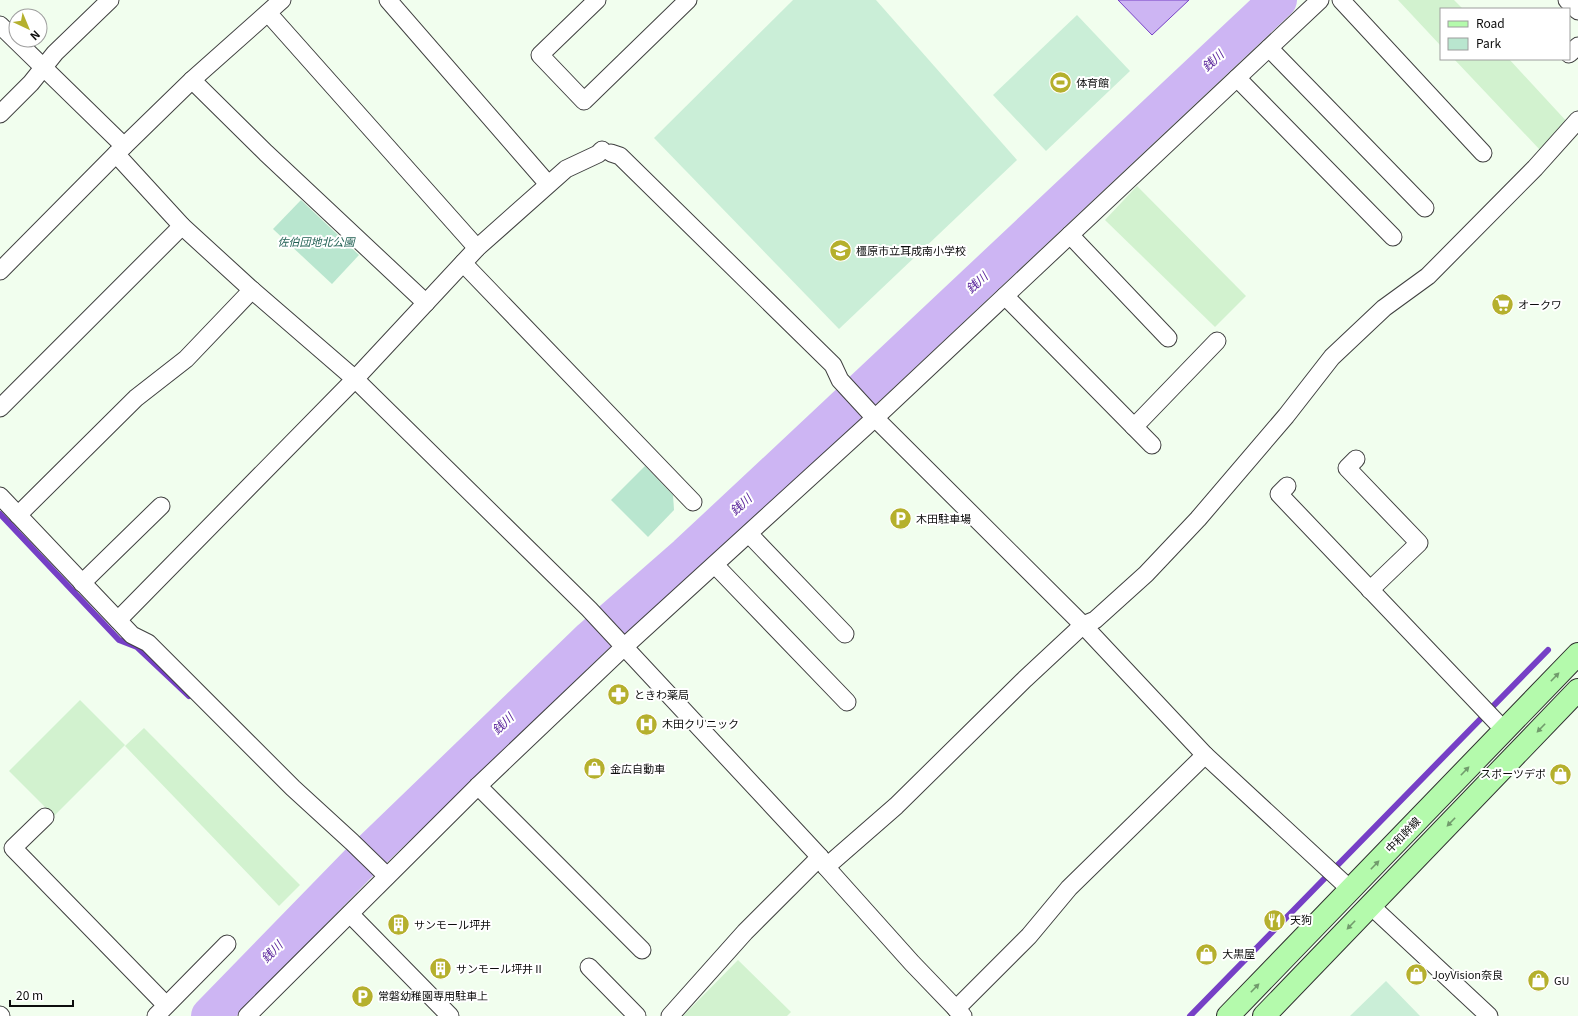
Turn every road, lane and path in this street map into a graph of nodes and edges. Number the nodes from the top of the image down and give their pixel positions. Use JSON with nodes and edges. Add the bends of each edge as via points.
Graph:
{"nodes":[{"id":1,"x":110,"y":0,"type":"edge"},
{"id":2,"x":282,"y":0,"type":"edge"},
{"id":3,"x":388,"y":0,"type":"edge"},
{"id":4,"x":597,"y":0,"type":"edge"},
{"id":5,"x":688,"y":0,"type":"edge"},
{"id":6,"x":1320,"y":0,"type":"edge"},
{"id":7,"x":1341,"y":0,"type":"edge"},
{"id":8,"x":1567,"y":0,"type":"edge"},
{"id":9,"x":1578,"y":11,"type":"edge"},
{"id":10,"x":268,"y":13,"type":"junction"},
{"id":11,"x":0,"y":25,"type":"edge"},
{"id":12,"x":1578,"y":46,"type":"edge"},
{"id":13,"x":1269,"y":48,"type":"junction"},
{"id":14,"x":1570,"y":53,"type":"edge"},
{"id":15,"x":43,"y":68,"type":"junction"},
{"id":16,"x":1237,"y":78,"type":"junction"},
{"id":17,"x":192,"y":80,"type":"junction"},
{"id":18,"x":0,"y":114,"type":"edge"},
{"id":19,"x":1578,"y":120,"type":"edge"},
{"id":20,"x":120,"y":150,"type":"junction"},
{"id":21,"x":1483,"y":153,"type":"dead end"},
{"id":22,"x":548,"y":184,"type":"junction"},
{"id":23,"x":1425,"y":208,"type":"dead end"},
{"id":24,"x":182,"y":226,"type":"junction"},
{"id":25,"x":1070,"y":235,"type":"junction"},
{"id":26,"x":1393,"y":237,"type":"dead end"},
{"id":27,"x":477,"y":248,"type":"junction"},
{"id":28,"x":463,"y":263,"type":"junction"},
{"id":29,"x":0,"y":271,"type":"edge"},
{"id":30,"x":252,"y":290,"type":"junction"},
{"id":31,"x":1005,"y":296,"type":"junction"},
{"id":32,"x":426,"y":303,"type":"junction"},
{"id":33,"x":1168,"y":338,"type":"dead end"},
{"id":34,"x":1217,"y":341,"type":"dead end"},
{"id":35,"x":355,"y":379,"type":"junction"},
{"id":36,"x":0,"y":408,"type":"edge"},
{"id":37,"x":871,"y":414,"type":"junction"},
{"id":38,"x":1134,"y":427,"type":"junction"},
{"id":39,"x":1152,"y":445,"type":"dead end"},
{"id":40,"x":1356,"y":459,"type":"dead end"},
{"id":41,"x":1287,"y":486,"type":"dead end"},
{"id":42,"x":0,"y":496,"type":"edge"},
{"id":43,"x":693,"y":502,"type":"dead end"},
{"id":44,"x":161,"y":506,"type":"dead end"},
{"id":45,"x":18,"y":515,"type":"junction"},
{"id":46,"x":749,"y":534,"type":"junction"},
{"id":47,"x":715,"y":566,"type":"junction"},
{"id":48,"x":82,"y":583,"type":"junction"},
{"id":49,"x":1370,"y":590,"type":"junction"},
{"id":50,"x":118,"y":620,"type":"junction"},
{"id":51,"x":1083,"y":625,"type":"junction"},
{"id":52,"x":844,"y":634,"type":"dead end"},
{"id":53,"x":620,"y":643,"type":"junction"},
{"id":54,"x":1578,"y":654,"type":"edge"},
{"id":55,"x":1578,"y":690,"type":"edge"},
{"id":56,"x":847,"y":702,"type":"dead end"},
{"id":57,"x":1492,"y":718,"type":"junction"},
{"id":58,"x":1205,"y":755,"type":"junction"},
{"id":59,"x":478,"y":786,"type":"junction"},
{"id":60,"x":45,"y":817,"type":"dead end"},
{"id":61,"x":823,"y":862,"type":"junction"},
{"id":62,"x":383,"y":872,"type":"junction"},
{"id":63,"x":1340,"y":879,"type":"junction"},
{"id":64,"x":1370,"y":905,"type":"junction"},
{"id":65,"x":350,"y":914,"type":"junction"},
{"id":66,"x":227,"y":944,"type":"dead end"},
{"id":67,"x":642,"y":950,"type":"dead end"},
{"id":68,"x":589,"y":967,"type":"dead end"},
{"id":69,"x":161,"y":1011,"type":"edge"},
{"id":70,"x":959,"y":1013,"type":"edge"},
{"id":71,"x":247,"y":1016,"type":"edge"},
{"id":72,"x":450,"y":1016,"type":"edge"},
{"id":73,"x":637,"y":1016,"type":"edge"},
{"id":74,"x":670,"y":1016,"type":"edge"},
{"id":75,"x":1228,"y":1016,"type":"edge"},
{"id":76,"x":1264,"y":1016,"type":"edge"},
{"id":77,"x":1489,"y":1016,"type":"edge"}],
"edges":[{"from":1,"to":15,"type":"street"},
{"from":2,"to":10,"type":"street"},
{"from":3,"to":22,"type":"street"},
{"from":4,"to":5,"type":"street","via":[[540,55],[584,100]]},
{"from":6,"to":13,"type":"street"},
{"from":7,"to":21,"type":"street"},
{"from":8,"to":9,"type":"street"},
{"from":10,"to":17,"type":"street"},
{"from":10,"to":27,"type":"street"},
{"from":11,"to":15,"type":"street"},
{"from":12,"to":14,"type":"street"},
{"from":13,"to":16,"type":"street"},
{"from":13,"to":23,"type":"street"},
{"from":15,"to":18,"type":"street"},
{"from":15,"to":20,"type":"street"},
{"from":16,"to":25,"type":"street"},
{"from":16,"to":26,"type":"street"},
{"from":17,"to":20,"type":"street"},
{"from":17,"to":32,"type":"street"},
{"from":19,"to":51,"type":"street","via":[[1535,168],[1428,276],[1384,308],[1332,356],[1286,416],[1198,519],[1146,574],[1095,620]]},
{"from":20,"to":24,"type":"street"},
{"from":20,"to":29,"type":"street"},
{"from":22,"to":27,"type":"street"},
{"from":22,"to":37,"type":"street","via":[[566,169],[598,154],[607,152],[620,156],[833,365],[840,380]]},
{"from":24,"to":30,"type":"street"},
{"from":24,"to":36,"type":"street"},
{"from":25,"to":31,"type":"street"},
{"from":25,"to":33,"type":"street"},
{"from":27,"to":28,"type":"street"},
{"from":28,"to":32,"type":"street"},
{"from":28,"to":43,"type":"street"},
{"from":30,"to":35,"type":"street"},
{"from":30,"to":45,"type":"street","via":[[186,359],[136,398]]},
{"from":31,"to":37,"type":"street"},
{"from":31,"to":38,"type":"street"},
{"from":32,"to":35,"type":"street"},
{"from":34,"to":38,"type":"street"},
{"from":35,"to":50,"type":"street"},
{"from":35,"to":53,"type":"street","via":[[594,614]]},
{"from":37,"to":46,"type":"street"},
{"from":37,"to":51,"type":"street"},
{"from":38,"to":39,"type":"street"},
{"from":40,"to":49,"type":"street","via":[[1348,468],[1419,542]]},
{"from":41,"to":49,"type":"street","via":[[1279,494]]},
{"from":42,"to":45,"type":"street"},
{"from":44,"to":48,"type":"street"},
{"from":45,"to":48,"type":"street"},
{"from":46,"to":47,"type":"street"},
{"from":46,"to":52,"type":"street"},
{"from":47,"to":53,"type":"street"},
{"from":47,"to":56,"type":"street"},
{"from":48,"to":50,"type":"street"},
{"from":49,"to":57,"type":"street"},
{"from":50,"to":62,"type":"street","via":[[132,635],[148,642],[293,788]]},
{"from":51,"to":58,"type":"street"},
{"from":51,"to":61,"type":"street","via":[[896,806]]},
{"from":53,"to":59,"type":"street"},
{"from":53,"to":61,"type":"street"},
{"from":57,"to":54,"type":"main road","name":"中和幹線","one_way":true},
{"from":55,"to":64,"type":"main road","one_way":true},
{"from":63,"to":57,"type":"main road","name":"中和幹線","one_way":true},
{"from":58,"to":63,"type":"street"},
{"from":58,"to":70,"type":"street","via":[[1069,888]]},
{"from":59,"to":62,"type":"street"},
{"from":59,"to":67,"type":"street"},
{"from":60,"to":69,"type":"street","via":[[13,848]]},
{"from":61,"to":70,"type":"street"},
{"from":61,"to":74,"type":"street","via":[[745,932]]},
{"from":62,"to":65,"type":"street"},
{"from":75,"to":63,"type":"main road","name":"中和幹線","one_way":true},
{"from":64,"to":76,"type":"main road","one_way":true},
{"from":64,"to":77,"type":"street"},
{"from":65,"to":71,"type":"street"},
{"from":65,"to":72,"type":"street"},
{"from":66,"to":69,"type":"street"},
{"from":68,"to":73,"type":"street"}]}
